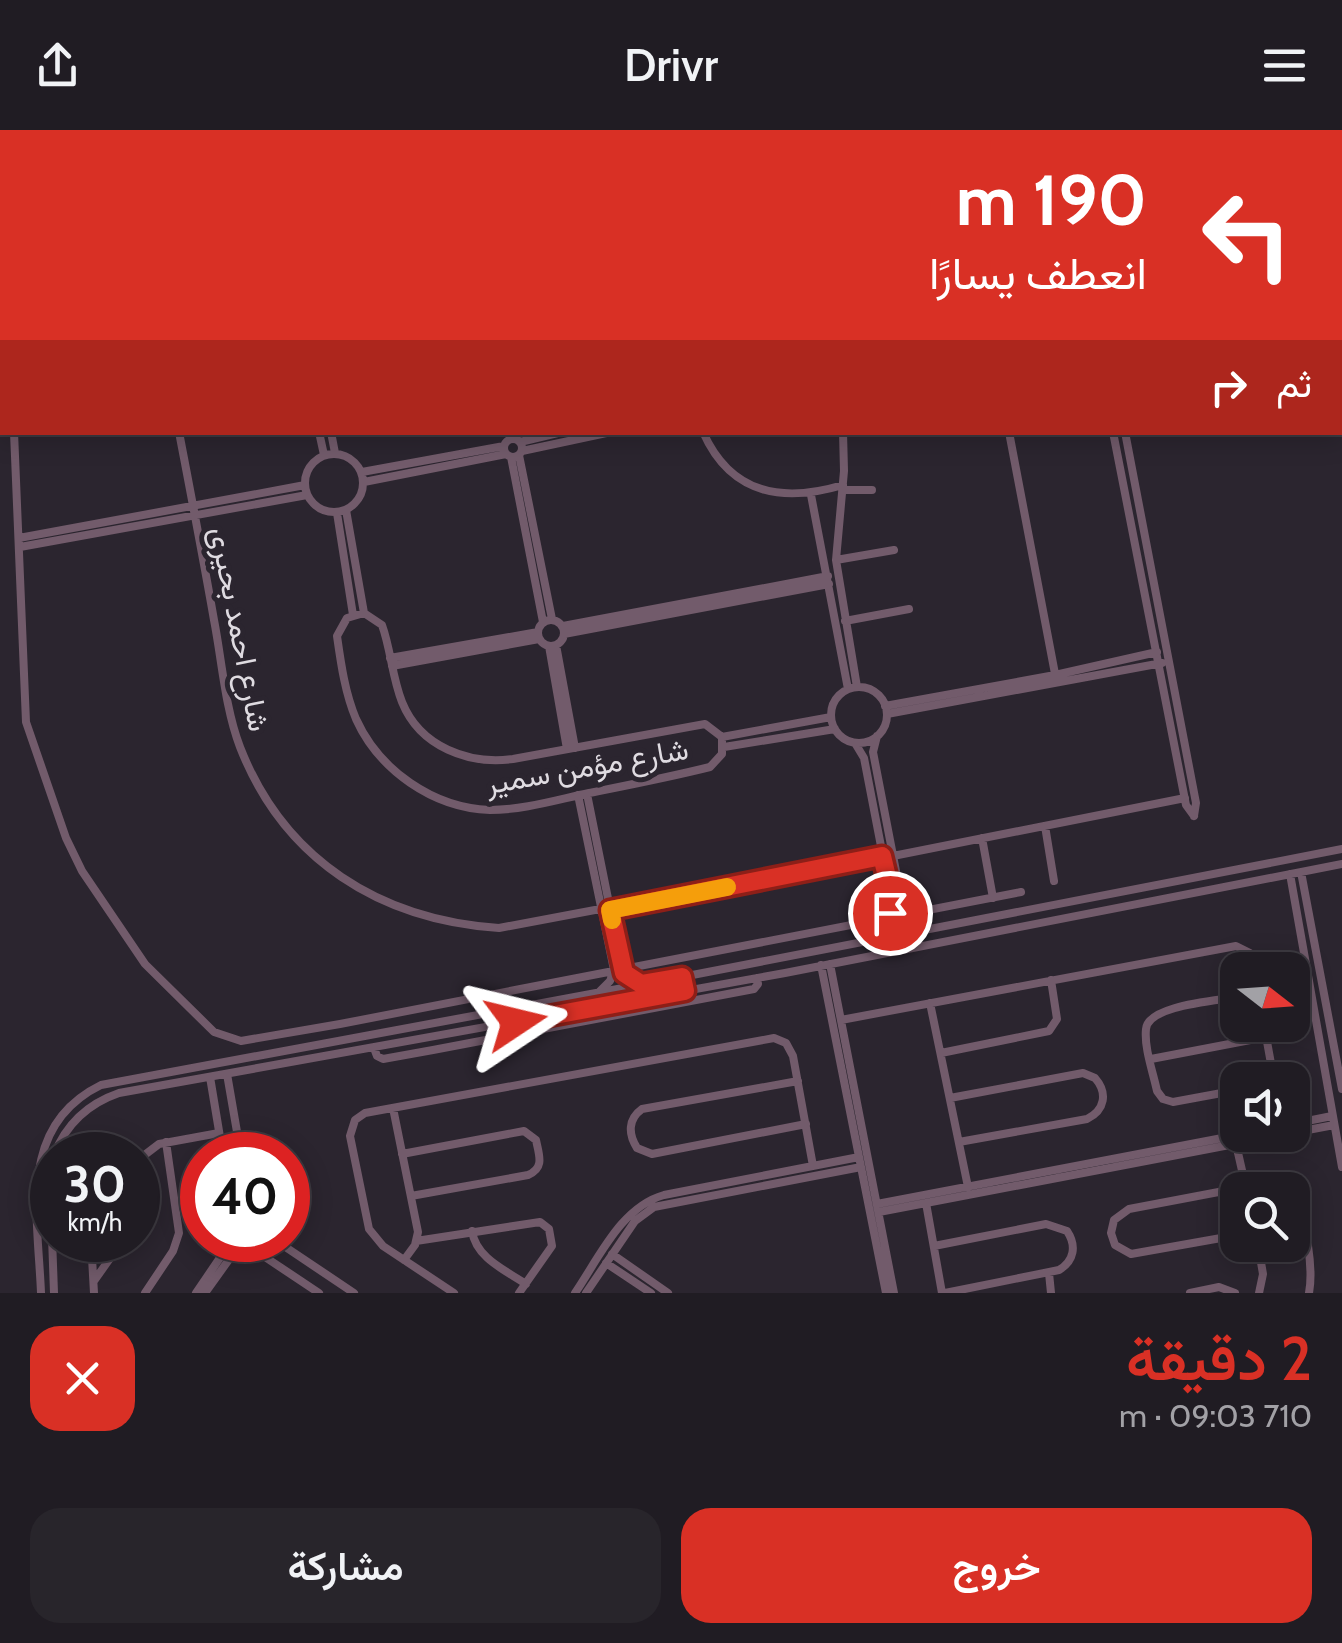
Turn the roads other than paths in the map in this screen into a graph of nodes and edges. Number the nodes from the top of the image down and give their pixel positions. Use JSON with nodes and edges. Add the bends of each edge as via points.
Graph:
{"nodes":[{"id":1,"x":14,"y":435,"type":"edge"},
{"id":2,"x":180,"y":435,"type":"edge"},
{"id":3,"x":320,"y":435,"type":"edge"},
{"id":4,"x":331,"y":435,"type":"edge"},
{"id":5,"x":551,"y":435,"type":"edge"},
{"id":6,"x":588,"y":435,"type":"edge"},
{"id":7,"x":704,"y":435,"type":"edge"},
{"id":8,"x":843,"y":435,"type":"edge"},
{"id":9,"x":1010,"y":435,"type":"edge"},
{"id":10,"x":1114,"y":435,"type":"edge"},
{"id":11,"x":1125,"y":435,"type":"edge"},
{"id":12,"x":513,"y":445,"type":"edge"},
{"id":13,"x":335,"y":453,"type":"junction"},
{"id":14,"x":324,"y":455,"type":"junction"},
{"id":15,"x":363,"y":477,"type":"junction"},
{"id":16,"x":304,"y":484,"type":"junction"},
{"id":17,"x":843,"y":488,"type":"junction"},
{"id":18,"x":872,"y":490,"type":"dead end"},
{"id":19,"x":307,"y":495,"type":"junction"},
{"id":20,"x":811,"y":495,"type":"junction"},
{"id":21,"x":194,"y":509,"type":"junction"},
{"id":22,"x":341,"y":511,"type":"junction"},
{"id":23,"x":20,"y":543,"type":"junction"},
{"id":24,"x":894,"y":550,"type":"dead end"},
{"id":25,"x":836,"y":560,"type":"junction"},
{"id":26,"x":828,"y":580,"type":"junction"},
{"id":27,"x":909,"y":610,"type":"dead end"},
{"id":28,"x":364,"y":613,"type":"junction"},
{"id":29,"x":353,"y":614,"type":"junction"},
{"id":30,"x":547,"y":621,"type":"junction"},
{"id":31,"x":846,"y":621,"type":"junction"},
{"id":32,"x":563,"y":630,"type":"junction"},
{"id":33,"x":538,"y":635,"type":"junction"},
{"id":34,"x":553,"y":645,"type":"junction"},
{"id":35,"x":1161,"y":651,"type":"junction"},
{"id":36,"x":391,"y":662,"type":"junction"},
{"id":37,"x":1164,"y":662,"type":"junction"},
{"id":38,"x":1056,"y":680,"type":"junction"},
{"id":39,"x":853,"y":688,"type":"junction"},
{"id":40,"x":886,"y":710,"type":"junction"},
{"id":41,"x":831,"y":717,"type":"junction"},
{"id":42,"x":834,"y":729,"type":"junction"},
{"id":43,"x":877,"y":736,"type":"junction"},
{"id":44,"x":723,"y":742,"type":"junction"},
{"id":45,"x":854,"y":743,"type":"junction"},
{"id":46,"x":572,"y":748,"type":"junction"},
{"id":47,"x":582,"y":794,"type":"junction"},
{"id":48,"x":1185,"y":798,"type":"junction"},
{"id":49,"x":1045,"y":826,"type":"junction"},
{"id":50,"x":982,"y":838,"type":"junction"},
{"id":51,"x":1342,"y":848,"type":"edge"},
{"id":52,"x":882,"y":856,"type":"junction"},
{"id":53,"x":893,"y":856,"type":"junction"},
{"id":54,"x":1342,"y":864,"type":"edge"},
{"id":55,"x":1301,"y":872,"type":"junction"},
{"id":56,"x":1290,"y":874,"type":"junction"},
{"id":57,"x":1054,"y":882,"type":"dead end"},
{"id":58,"x":1164,"y":882,"type":"junction"},
{"id":59,"x":1021,"y":892,"type":"dead end"},
{"id":60,"x":1167,"y":897,"type":"junction"},
{"id":61,"x":994,"y":898,"type":"junction"},
{"id":62,"x":606,"y":910,"type":"junction"},
{"id":63,"x":914,"y":913,"type":"junction"},
{"id":64,"x":889,"y":918,"type":"junction"},
{"id":65,"x":945,"y":924,"type":"junction"},
{"id":66,"x":892,"y":936,"type":"junction"},
{"id":67,"x":948,"y":940,"type":"junction"},
{"id":68,"x":1248,"y":952,"type":"edge"},
{"id":69,"x":826,"y":964,"type":"junction"},
{"id":70,"x":618,"y":969,"type":"junction"},
{"id":71,"x":682,"y":977,"type":"junction"},
{"id":72,"x":758,"y":978,"type":"junction"},
{"id":73,"x":1051,"y":980,"type":"junction"},
{"id":74,"x":641,"y":984,"type":"junction"},
{"id":75,"x":685,"y":991,"type":"junction"},
{"id":76,"x":598,"y":993,"type":"junction"},
{"id":77,"x":1220,"y":1001,"type":"edge"},
{"id":78,"x":930,"y":1003,"type":"junction"},
{"id":79,"x":841,"y":1020,"type":"junction"},
{"id":80,"x":439,"y":1022,"type":"junction"},
{"id":81,"x":442,"y":1036,"type":"junction"},
{"id":82,"x":1240,"y":1042,"type":"edge"},
{"id":83,"x":374,"y":1048,"type":"junction"},
{"id":84,"x":296,"y":1049,"type":"junction"},
{"id":85,"x":940,"y":1053,"type":"junction"},
{"id":86,"x":1151,"y":1059,"type":"junction"},
{"id":87,"x":299,"y":1061,"type":"junction"},
{"id":88,"x":227,"y":1074,"type":"junction"},
{"id":89,"x":210,"y":1077,"type":"junction"},
{"id":90,"x":798,"y":1080,"type":"junction"},
{"id":91,"x":1342,"y":1089,"type":"edge"},
{"id":92,"x":1220,"y":1093,"type":"edge"},
{"id":93,"x":950,"y":1098,"type":"junction"},
{"id":94,"x":393,"y":1108,"type":"junction"},
{"id":95,"x":1333,"y":1121,"type":"junction"},
{"id":96,"x":1310,"y":1123,"type":"edge"},
{"id":97,"x":806,"y":1124,"type":"junction"},
{"id":98,"x":1310,"y":1128,"type":"edge"},
{"id":99,"x":50,"y":1132,"type":"edge"},
{"id":100,"x":67,"y":1132,"type":"edge"},
{"id":101,"x":219,"y":1132,"type":"edge"},
{"id":102,"x":237,"y":1132,"type":"edge"},
{"id":103,"x":180,"y":1140,"type":"edge"},
{"id":104,"x":166,"y":1142,"type":"junction"},
{"id":105,"x":959,"y":1142,"type":"junction"},
{"id":106,"x":1220,"y":1142,"type":"edge"},
{"id":107,"x":160,"y":1144,"type":"edge"},
{"id":108,"x":402,"y":1154,"type":"junction"},
{"id":109,"x":860,"y":1162,"type":"junction"},
{"id":110,"x":814,"y":1166,"type":"junction"},
{"id":111,"x":1342,"y":1167,"type":"edge"},
{"id":112,"x":1049,"y":1176,"type":"junction"},
{"id":113,"x":968,"y":1187,"type":"junction"},
{"id":114,"x":1220,"y":1193,"type":"edge"},
{"id":115,"x":410,"y":1196,"type":"junction"},
{"id":116,"x":926,"y":1204,"type":"junction"},
{"id":117,"x":878,"y":1208,"type":"junction"},
{"id":118,"x":472,"y":1232,"type":"junction"},
{"id":119,"x":1220,"y":1239,"type":"edge"},
{"id":120,"x":416,"y":1241,"type":"junction"},
{"id":121,"x":934,"y":1246,"type":"junction"},
{"id":122,"x":609,"y":1258,"type":"junction"},
{"id":123,"x":404,"y":1260,"type":"junction"},
{"id":124,"x":40,"y":1262,"type":"edge"},
{"id":125,"x":53,"y":1262,"type":"edge"},
{"id":126,"x":93,"y":1262,"type":"edge"},
{"id":127,"x":108,"y":1262,"type":"edge"},
{"id":128,"x":217,"y":1262,"type":"edge"},
{"id":129,"x":228,"y":1262,"type":"edge"},
{"id":130,"x":274,"y":1262,"type":"edge"},
{"id":131,"x":307,"y":1262,"type":"edge"},
{"id":132,"x":1261,"y":1262,"type":"edge"},
{"id":133,"x":1309,"y":1262,"type":"edge"},
{"id":134,"x":1048,"y":1273,"type":"junction"},
{"id":135,"x":94,"y":1282,"type":"junction"},
{"id":136,"x":526,"y":1284,"type":"junction"},
{"id":137,"x":990,"y":1289,"type":"edge"},
{"id":138,"x":207,"y":1292,"type":"edge"},
{"id":139,"x":41,"y":1293,"type":"edge"},
{"id":140,"x":54,"y":1293,"type":"edge"},
{"id":141,"x":94,"y":1293,"type":"edge"},
{"id":142,"x":145,"y":1293,"type":"edge"},
{"id":143,"x":196,"y":1293,"type":"edge"},
{"id":144,"x":320,"y":1293,"type":"edge"},
{"id":145,"x":354,"y":1293,"type":"edge"},
{"id":146,"x":454,"y":1293,"type":"edge"},
{"id":147,"x":520,"y":1293,"type":"edge"},
{"id":148,"x":575,"y":1293,"type":"edge"},
{"id":149,"x":586,"y":1293,"type":"edge"},
{"id":150,"x":651,"y":1293,"type":"edge"},
{"id":151,"x":668,"y":1293,"type":"edge"},
{"id":152,"x":884,"y":1293,"type":"edge"},
{"id":153,"x":894,"y":1293,"type":"edge"},
{"id":154,"x":944,"y":1293,"type":"edge"},
{"id":155,"x":1051,"y":1293,"type":"edge"},
{"id":156,"x":1190,"y":1293,"type":"edge"},
{"id":157,"x":1236,"y":1293,"type":"edge"},
{"id":158,"x":1259,"y":1293,"type":"edge"},
{"id":159,"x":1310,"y":1293,"type":"edge"}],
"edges":[{"from":1,"to":23,"type":"street"},
{"from":2,"to":21,"type":"street","name":"شارع احمد بحيرى"},
{"from":3,"to":14,"type":"street"},
{"from":4,"to":13,"type":"street"},
{"from":5,"to":12,"type":"street"},
{"from":6,"to":12,"type":"street"},
{"from":7,"to":20,"type":"street","via":[[723,465],[745,482]]},
{"from":8,"to":17,"type":"street"},
{"from":9,"to":38,"type":"street"},
{"from":10,"to":35,"type":"street"},
{"from":11,"to":35,"type":"street"},
{"from":12,"to":15,"type":"street"},
{"from":12,"to":30,"type":"street"},
{"from":13,"to":14,"type":"street"},
{"from":13,"to":15,"type":"street","via":[[351,458]]},
{"from":14,"to":16,"type":"street"},
{"from":15,"to":22,"type":"street","via":[[359,499]]},
{"from":16,"to":19,"type":"street"},
{"from":16,"to":21,"type":"street"},
{"from":17,"to":18,"type":"street"},
{"from":17,"to":20,"type":"street"},
{"from":17,"to":25,"type":"street"},
{"from":19,"to":21,"type":"street"},
{"from":19,"to":22,"type":"street","via":[[319,508]]},
{"from":20,"to":26,"type":"street"},
{"from":21,"to":23,"type":"street"},
{"from":21,"to":62,"type":"street","name":"شارع احمد بحيرى","via":[[239,744],[274,812],[308,850],[382,902],[439,921],[510,927]]},
{"from":22,"to":28,"type":"street","name":"شارع مؤمن سمير"},
{"from":22,"to":29,"type":"street","name":"شارع مؤمن سمير"},
{"from":23,"to":70,"type":"street","via":[[26,722],[66,838],[134,949],[222,1037],[251,1040]]},
{"from":24,"to":25,"type":"street"},
{"from":25,"to":31,"type":"street"},
{"from":26,"to":32,"type":"street"},
{"from":26,"to":39,"type":"street"},
{"from":27,"to":31,"type":"street"},
{"from":28,"to":29,"type":"street"},
{"from":28,"to":36,"type":"street","name":"شارع مؤمن سمير","via":[[382,625]]},
{"from":29,"to":47,"type":"street","name":"شارع مؤمن سمير","via":[[337,636],[350,702],[373,748],[395,770],[430,795],[486,810]]},
{"from":30,"to":32,"type":"street"},
{"from":30,"to":33,"type":"street"},
{"from":31,"to":39,"type":"street"},
{"from":32,"to":34,"type":"street"},
{"from":33,"to":34,"type":"street"},
{"from":33,"to":36,"type":"street"},
{"from":34,"to":46,"type":"street"},
{"from":35,"to":37,"type":"street"},
{"from":35,"to":38,"type":"street"},
{"from":36,"to":46,"type":"street","name":"شارع مؤمن سمير","via":[[403,706],[446,750],[484,761]]},
{"from":37,"to":38,"type":"street"},
{"from":37,"to":48,"type":"street"},
{"from":37,"to":48,"type":"street","via":[[1194,816]]},
{"from":38,"to":40,"type":"street"},
{"from":39,"to":40,"type":"street","via":[[872,690]]},
{"from":39,"to":41,"type":"street","via":[[835,700]]},
{"from":40,"to":43,"type":"street"},
{"from":41,"to":42,"type":"street"},
{"from":41,"to":44,"type":"street","name":"شارع مؤمن سمير"},
{"from":42,"to":44,"type":"street","name":"شارع مؤمن سمير"},
{"from":42,"to":45,"type":"street"},
{"from":43,"to":45,"type":"street"},
{"from":43,"to":53,"type":"street","via":[[874,752]]},
{"from":44,"to":46,"type":"street","name":"شارع مؤمن سمير","via":[[712,726],[698,724]]},
{"from":44,"to":47,"type":"street","name":"شارع مؤمن سمير","via":[[710,768]]},
{"from":45,"to":52,"type":"street","via":[[864,758]]},
{"from":47,"to":62,"type":"street"},
{"from":48,"to":49,"type":"street"},
{"from":49,"to":50,"type":"street"},
{"from":49,"to":57,"type":"street"},
{"from":50,"to":53,"type":"street"},
{"from":50,"to":61,"type":"street"},
{"from":51,"to":58,"type":"street"},
{"from":52,"to":62,"type":"street","name":"شارع احمد بحيرى"},
{"from":52,"to":64,"type":"street","via":[[892,898]]},
{"from":53,"to":63,"type":"street","via":[[902,901]]},
{"from":54,"to":55,"type":"street"},
{"from":55,"to":56,"type":"street"},
{"from":55,"to":91,"type":"street"},
{"from":56,"to":60,"type":"street"},
{"from":56,"to":95,"type":"street"},
{"from":58,"to":60,"type":"street"},
{"from":58,"to":65,"type":"street"},
{"from":59,"to":61,"type":"street"},
{"from":60,"to":67,"type":"street"},
{"from":61,"to":63,"type":"street"},
{"from":62,"to":70,"type":"street"},
{"from":63,"to":64,"type":"street"},
{"from":64,"to":66,"type":"street"},
{"from":64,"to":70,"type":"street"},
{"from":65,"to":66,"type":"street"},
{"from":65,"to":67,"type":"street"},
{"from":66,"to":71,"type":"street"},
{"from":67,"to":69,"type":"street"},
{"from":68,"to":73,"type":"street","via":[[1236,946]]},
{"from":69,"to":72,"type":"street"},
{"from":69,"to":79,"type":"street"},
{"from":69,"to":109,"type":"street"},
{"from":70,"to":74,"type":"street"},
{"from":70,"to":76,"type":"street"},
{"from":71,"to":74,"type":"street"},
{"from":71,"to":75,"type":"street"},
{"from":72,"to":75,"type":"street"},
{"from":72,"to":83,"type":"street","via":[[754,989],[433,1050],[383,1059]]},
{"from":73,"to":78,"type":"street"},
{"from":73,"to":85,"type":"street","via":[[1056,1019],[1049,1031]]},
{"from":74,"to":76,"type":"street"},
{"from":75,"to":81,"type":"street"},
{"from":76,"to":80,"type":"street"},
{"from":77,"to":86,"type":"street","via":[[1156,1013],[1146,1031]]},
{"from":78,"to":79,"type":"street"},
{"from":78,"to":85,"type":"street"},
{"from":79,"to":117,"type":"street"},
{"from":80,"to":81,"type":"street"},
{"from":80,"to":84,"type":"street"},
{"from":81,"to":83,"type":"street"},
{"from":82,"to":86,"type":"street"},
{"from":83,"to":87,"type":"street"},
{"from":84,"to":87,"type":"street"},
{"from":84,"to":99,"type":"street","via":[[101,1085],[74,1101]]},
{"from":85,"to":93,"type":"street"},
{"from":86,"to":92,"type":"street","via":[[1157,1091],[1168,1101]]},
{"from":87,"to":88,"type":"street"},
{"from":88,"to":89,"type":"street"},
{"from":88,"to":102,"type":"street"},
{"from":89,"to":100,"type":"street","via":[[106,1097]]},
{"from":89,"to":101,"type":"street"},
{"from":90,"to":94,"type":"street","via":[[791,1049],[774,1038]]},
{"from":90,"to":97,"type":"street"},
{"from":90,"to":97,"type":"street","via":[[642,1109],[630,1128],[637,1148],[652,1154]]},
{"from":93,"to":105,"type":"street"},
{"from":93,"to":105,"type":"street","via":[[1076,1073],[1089,1074],[1102,1088],[1101,1107],[1087,1119]]},
{"from":94,"to":108,"type":"street"},
{"from":94,"to":123,"type":"street","via":[[360,1116],[350,1136],[369,1229]]},
{"from":95,"to":96,"type":"street"},
{"from":95,"to":98,"type":"street"},
{"from":95,"to":111,"type":"street"},
{"from":97,"to":110,"type":"street"},
{"from":103,"to":104,"type":"street"},
{"from":104,"to":107,"type":"street"},
{"from":104,"to":142,"type":"street","via":[[179,1233]]},
{"from":105,"to":113,"type":"street"},
{"from":106,"to":112,"type":"street"},
{"from":108,"to":115,"type":"street"},
{"from":108,"to":115,"type":"street","via":[[524,1132],[536,1140],[540,1161],[528,1175]]},
{"from":109,"to":110,"type":"street"},
{"from":109,"to":122,"type":"street","via":[[660,1204],[634,1221]]},
{"from":109,"to":152,"type":"street"},
{"from":110,"to":148,"type":"street","via":[[645,1202],[630,1213]]},
{"from":112,"to":113,"type":"street"},
{"from":112,"to":116,"type":"street"},
{"from":113,"to":117,"type":"street"},
{"from":114,"to":119,"type":"street","via":[[1129,1209],[1110,1233],[1120,1250],[1132,1254]]},
{"from":115,"to":120,"type":"street"},
{"from":116,"to":117,"type":"street"},
{"from":116,"to":121,"type":"street"},
{"from":117,"to":153,"type":"street"},
{"from":118,"to":120,"type":"street"},
{"from":118,"to":136,"type":"street","via":[[483,1255]]},
{"from":118,"to":136,"type":"street","via":[[534,1221],[545,1225],[552,1246]]},
{"from":120,"to":123,"type":"street"},
{"from":121,"to":134,"type":"street","via":[[1054,1224],[1072,1238],[1073,1253],[1066,1266]]},
{"from":121,"to":154,"type":"street"},
{"from":122,"to":149,"type":"street"},
{"from":122,"to":150,"type":"street"},
{"from":122,"to":151,"type":"street"},
{"from":123,"to":146,"type":"street"},
{"from":124,"to":139,"type":"street"},
{"from":125,"to":140,"type":"street"},
{"from":126,"to":135,"type":"street"},
{"from":127,"to":135,"type":"street"},
{"from":128,"to":143,"type":"street"},
{"from":129,"to":138,"type":"street"},
{"from":130,"to":144,"type":"street"},
{"from":131,"to":145,"type":"street"},
{"from":132,"to":158,"type":"street"},
{"from":133,"to":159,"type":"street"},
{"from":134,"to":137,"type":"street"},
{"from":134,"to":155,"type":"street"},
{"from":135,"to":141,"type":"street"},
{"from":136,"to":147,"type":"street"},
{"from":137,"to":154,"type":"street"},
{"from":156,"to":157,"type":"street","via":[[1218,1287]]}]}
